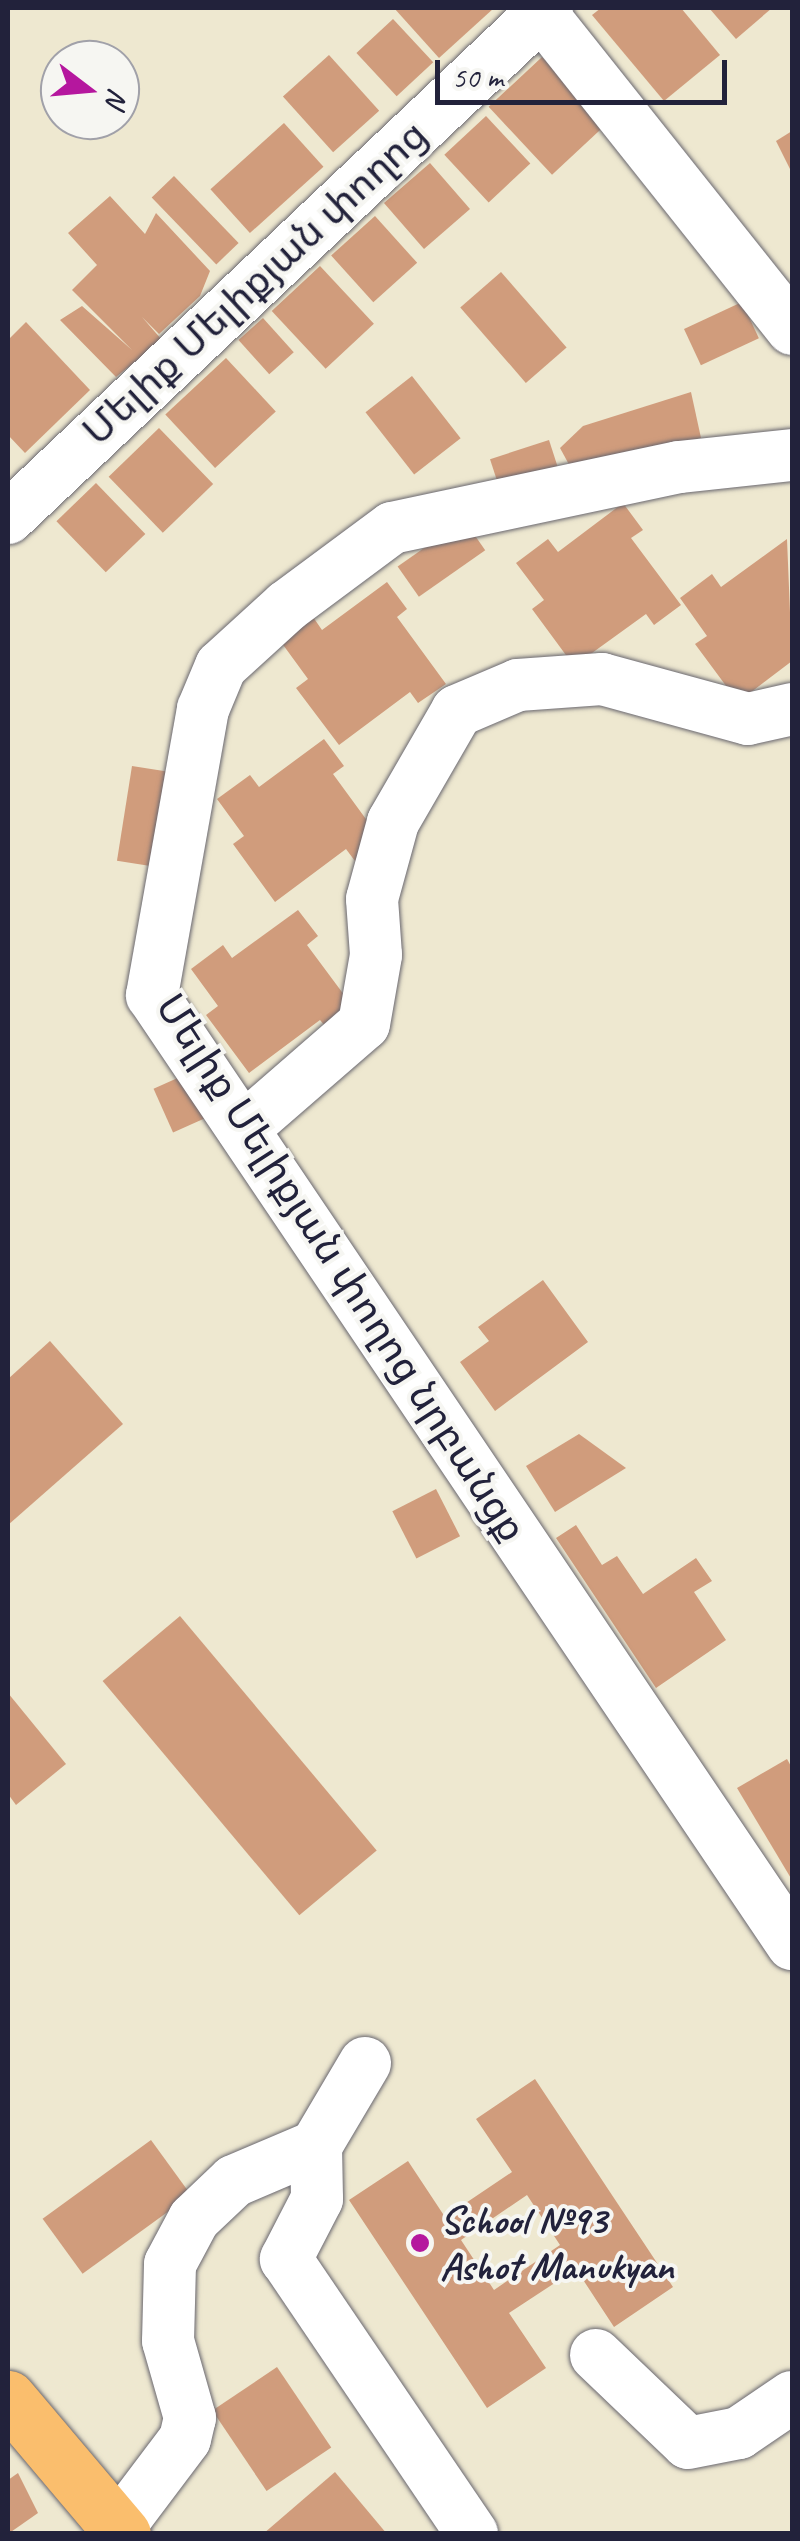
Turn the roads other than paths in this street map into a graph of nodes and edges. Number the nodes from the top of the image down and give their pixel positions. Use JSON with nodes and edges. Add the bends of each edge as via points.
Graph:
{"nodes":[{"id":1,"x":541,"y":9,"type":"edge"},
{"id":2,"x":792,"y":329,"type":"edge"},
{"id":3,"x":792,"y":455,"type":"edge"},
{"id":4,"x":8,"y":518,"type":"edge"},
{"id":5,"x":792,"y":710,"type":"edge"},
{"id":6,"x":243,"y":1129,"type":"junction"},
{"id":7,"x":792,"y":1944,"type":"edge"},
{"id":8,"x":366,"y":2063,"type":"dead end"},
{"id":9,"x":316,"y":2146,"type":"junction"},
{"id":10,"x":596,"y":2356,"type":"dead end"},
{"id":11,"x":792,"y":2397,"type":"edge"},
{"id":12,"x":8,"y":2398,"type":"edge"},
{"id":13,"x":121,"y":2531,"type":"edge"},
{"id":14,"x":472,"y":2534,"type":"edge"}],
"edges":[{"from":1,"to":2,"type":"street"},
{"from":1,"to":4,"type":"street","name":"Մելիք Մելիքյան փողոց"},
{"from":3,"to":6,"type":"street","name":"Մելիք Մելիքյան փողոց նրբանցք","via":[[680,468],[392,528],[221,666],[202,709],[152,994]]},
{"from":5,"to":6,"type":"street","via":[[748,718],[602,679],[518,684],[456,711],[393,822],[372,899],[376,955],[364,1024]]},
{"from":6,"to":7,"type":"street","name":"Մելիք Մելիքյան փողոց նրբանցք"},
{"from":8,"to":9,"type":"street"},
{"from":9,"to":13,"type":"street","via":[[234,2181],[194,2220],[170,2264],[166,2326],[190,2418],[186,2439]]},
{"from":9,"to":14,"type":"street","via":[[317,2199],[286,2259]]},
{"from":10,"to":11,"type":"street","via":[[688,2442],[739,2432]]},
{"from":12,"to":13,"type":"main road"}]}
